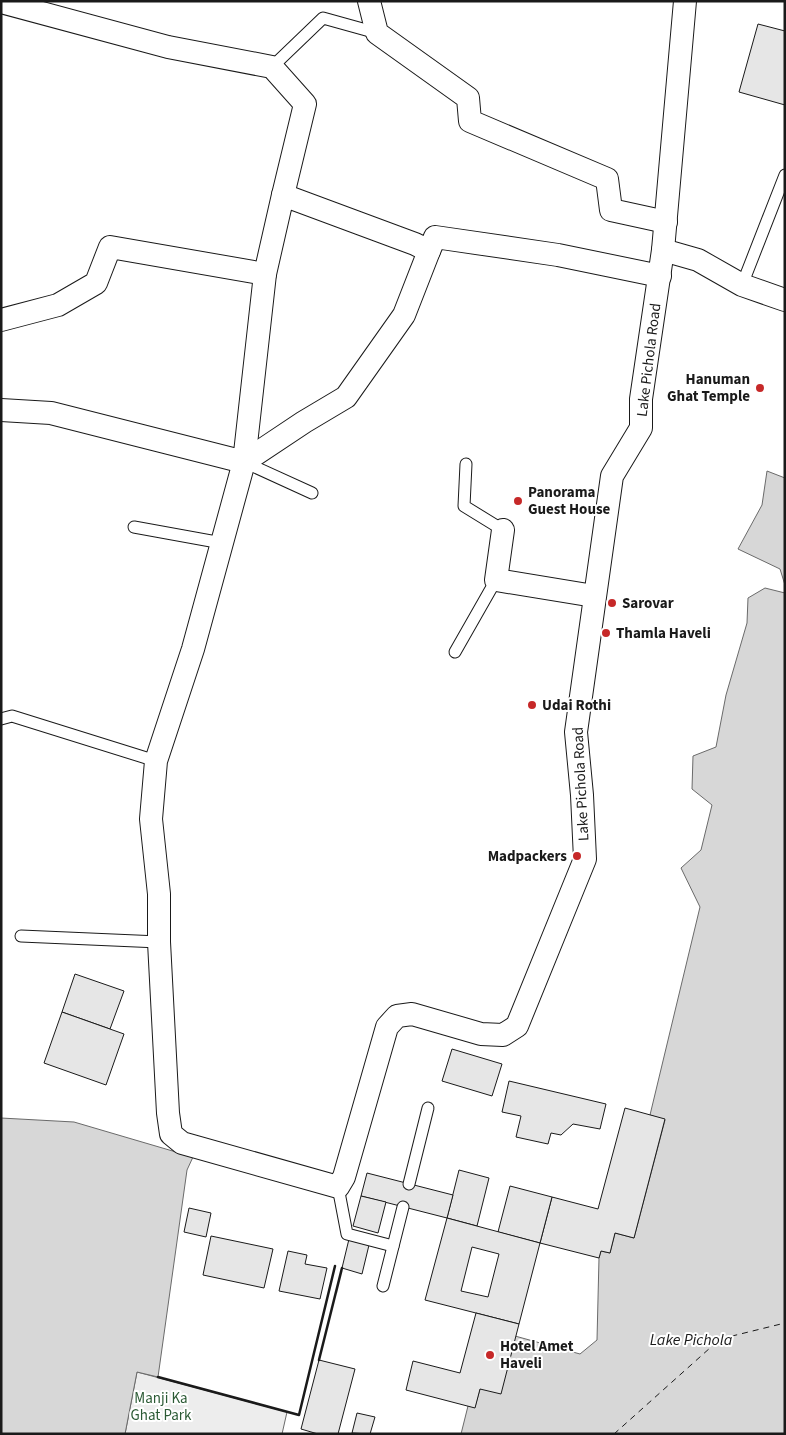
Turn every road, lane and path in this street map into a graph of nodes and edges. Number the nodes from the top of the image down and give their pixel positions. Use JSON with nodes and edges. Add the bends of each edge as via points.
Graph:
{"nodes":[{"id":1,"x":369,"y":1,"type":"edge"},
{"id":2,"x":685,"y":1,"type":"edge"},
{"id":3,"x":2,"y":2,"type":"edge"},
{"id":4,"x":377,"y":33,"type":"junction"},
{"id":5,"x":272,"y":68,"type":"junction"},
{"id":6,"x":785,"y":176,"type":"edge"},
{"id":7,"x":283,"y":195,"type":"junction"},
{"id":8,"x":666,"y":222,"type":"junction"},
{"id":9,"x":664,"y":250,"type":"junction"},
{"id":10,"x":429,"y":251,"type":"junction"},
{"id":11,"x":265,"y":274,"type":"junction"},
{"id":12,"x":660,"y":276,"type":"junction"},
{"id":13,"x":742,"y":285,"type":"junction"},
{"id":14,"x":785,"y":300,"type":"edge"},
{"id":15,"x":1,"y":320,"type":"edge"},
{"id":16,"x":1,"y":410,"type":"edge"},
{"id":17,"x":244,"y":462,"type":"junction"},
{"id":18,"x":466,"y":464,"type":"dead end"},
{"id":19,"x":312,"y":493,"type":"dead end"},
{"id":20,"x":134,"y":527,"type":"dead end"},
{"id":21,"x":503,"y":530,"type":"joint"},
{"id":22,"x":222,"y":543,"type":"junction"},
{"id":23,"x":496,"y":580,"type":"junction"},
{"id":24,"x":594,"y":596,"type":"junction"},
{"id":25,"x":456,"y":652,"type":"dead end"},
{"id":26,"x":1,"y":719,"type":"edge"},
{"id":27,"x":156,"y":762,"type":"junction"},
{"id":28,"x":20,"y":936,"type":"dead end"},
{"id":29,"x":159,"y":942,"type":"junction"},
{"id":30,"x":428,"y":1108,"type":"dead end"},
{"id":31,"x":409,"y":1184,"type":"dead end"},
{"id":32,"x":338,"y":1187,"type":"junction"},
{"id":33,"x":403,"y":1207,"type":"dead end"},
{"id":34,"x":393,"y":1246,"type":"junction"},
{"id":35,"x":383,"y":1286,"type":"dead end"}],
"edges":[{"from":1,"to":4,"type":"street"},
{"from":2,"to":8,"type":"street","name":"Lake Pichola Road"},
{"from":3,"to":5,"type":"street","via":[[168,47]]},
{"from":4,"to":5,"type":"lane","via":[[323,18]]},
{"from":4,"to":8,"type":"street","via":[[468,98],[470,121],[608,178],[611,210]]},
{"from":5,"to":7,"type":"street","via":[[305,104]]},
{"from":6,"to":13,"type":"lane"},
{"from":7,"to":10,"type":"street"},
{"from":7,"to":11,"type":"street"},
{"from":8,"to":9,"type":"street","name":"Lake Pichola Road"},
{"from":9,"to":12,"type":"street","name":"Lake Pichola Road"},
{"from":9,"to":13,"type":"street","via":[[698,260]]},
{"from":10,"to":12,"type":"street","via":[[435,237],[558,254]]},
{"from":10,"to":17,"type":"street","via":[[404,315],[346,397]]},
{"from":11,"to":15,"type":"street","via":[[110,247],[96,282],[58,305]]},
{"from":11,"to":17,"type":"street"},
{"from":12,"to":24,"type":"street","name":"Lake Pichola Road","via":[[641,399],[641,428],[612,476]]},
{"from":13,"to":14,"type":"street"},
{"from":16,"to":17,"type":"street","via":[[51,413]]},
{"from":17,"to":19,"type":"lane"},
{"from":17,"to":22,"type":"street"},
{"from":18,"to":21,"type":"lane","via":[[464,506]]},
{"from":20,"to":22,"type":"lane"},
{"from":21,"to":23,"type":"street"},
{"from":22,"to":27,"type":"street","via":[[193,649]]},
{"from":23,"to":24,"type":"street"},
{"from":23,"to":25,"type":"lane"},
{"from":24,"to":32,"type":"street","name":"Lake Pichola Road","via":[[576,732],[585,859],[517,1026],[503,1035],[481,1034],[412,1014],[397,1016],[387,1028],[344,1177]]},
{"from":26,"to":27,"type":"lane","via":[[12,716]]},
{"from":27,"to":29,"type":"street","via":[[151,819],[159,894]]},
{"from":28,"to":29,"type":"lane"},
{"from":29,"to":32,"type":"street","via":[[171,1134],[182,1143]]},
{"from":30,"to":31,"type":"lane"},
{"from":32,"to":34,"type":"lane","via":[[347,1234]]},
{"from":33,"to":34,"type":"lane"},
{"from":34,"to":35,"type":"lane"}]}
